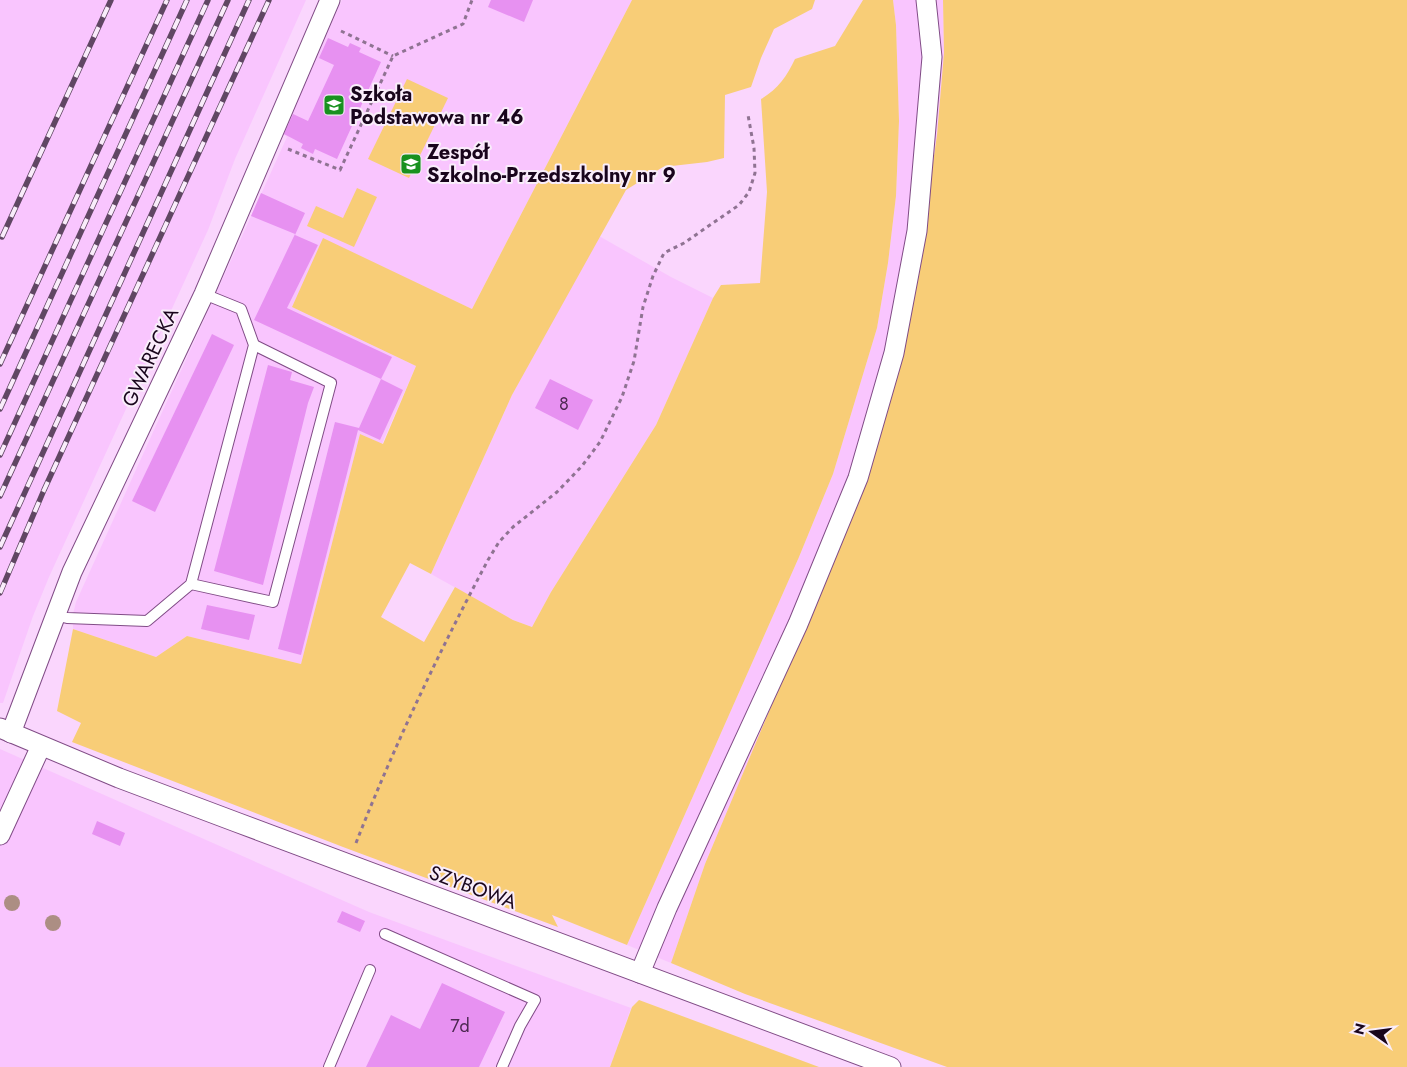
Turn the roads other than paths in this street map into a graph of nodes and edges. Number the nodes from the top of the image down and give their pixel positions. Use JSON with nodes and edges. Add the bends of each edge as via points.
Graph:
{"nodes":[{"id":1,"x":330,"y":0,"type":"edge"},
{"id":2,"x":926,"y":0,"type":"edge"},
{"id":3,"x":204,"y":294,"type":"junction"},
{"id":4,"x":254,"y":345,"type":"junction"},
{"id":5,"x":191,"y":584,"type":"junction"},
{"id":6,"x":54,"y":615,"type":"junction"},
{"id":7,"x":5,"y":731,"type":"edge"},
{"id":8,"x":41,"y":746,"type":"junction"},
{"id":9,"x":0,"y":835,"type":"edge"},
{"id":10,"x":385,"y":934,"type":"dead end"},
{"id":11,"x":370,"y":970,"type":"dead end"},
{"id":12,"x":640,"y":973,"type":"junction"},
{"id":13,"x":329,"y":1067,"type":"edge"},
{"id":14,"x":502,"y":1067,"type":"edge"},
{"id":15,"x":891,"y":1067,"type":"edge"}],
"edges":[{"from":1,"to":3,"type":"street","name":"GWARECKA"},
{"from":2,"to":12,"type":"street","via":[[932,57],[917,231],[894,353],[858,478],[798,624]]},
{"from":3,"to":4,"type":"lane","via":[[241,309]]},
{"from":3,"to":6,"type":"street","name":"GWARECKA"},
{"from":4,"to":5,"type":"lane"},
{"from":4,"to":5,"type":"lane","via":[[331,383],[272,602]]},
{"from":5,"to":6,"type":"lane","via":[[147,621]]},
{"from":6,"to":7,"type":"street","name":"GWARECKA"},
{"from":7,"to":8,"type":"street","name":"SZYBOWA"},
{"from":8,"to":9,"type":"street"},
{"from":8,"to":12,"type":"street","name":"SZYBOWA"},
{"from":10,"to":14,"type":"lane","via":[[535,1000]]},
{"from":11,"to":13,"type":"lane"},
{"from":12,"to":15,"type":"street","name":"SZYBOWA"}]}
